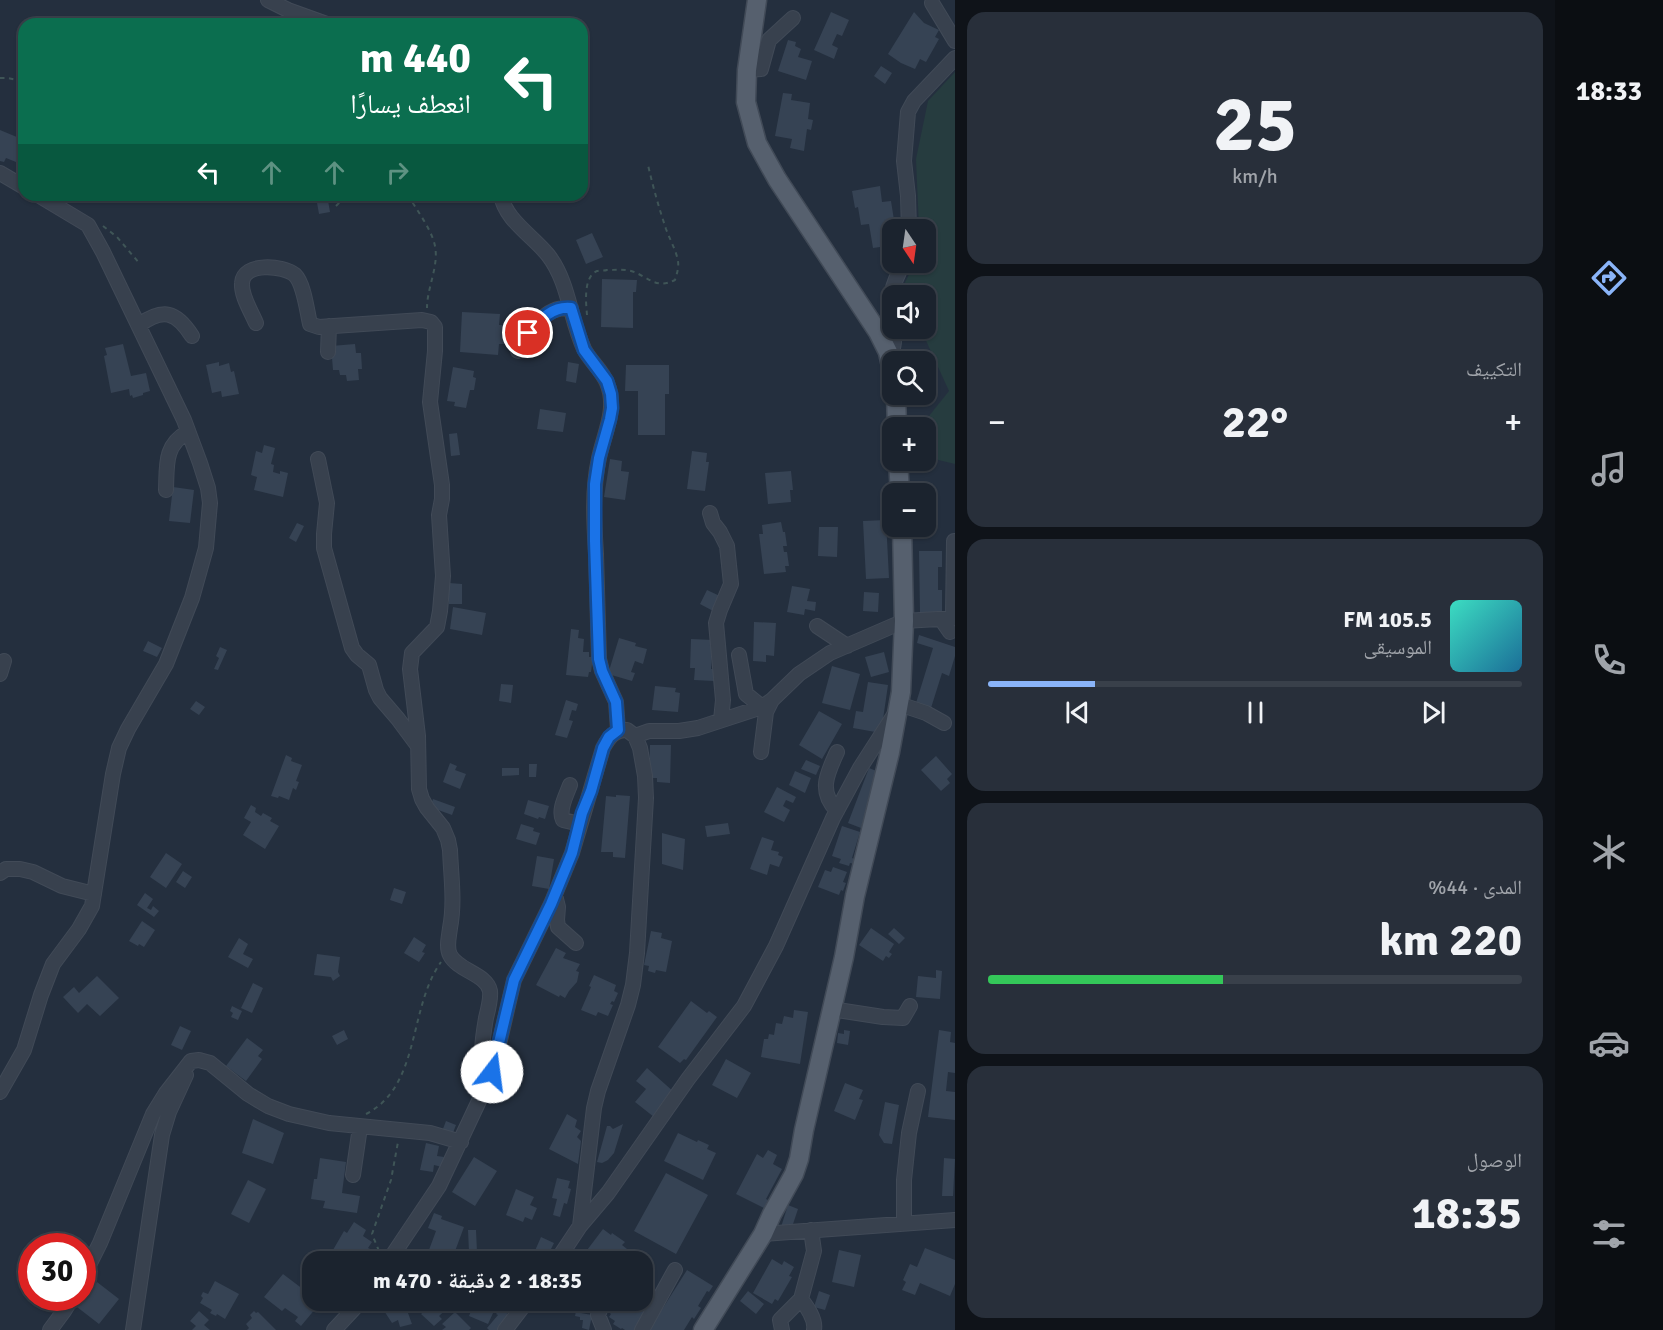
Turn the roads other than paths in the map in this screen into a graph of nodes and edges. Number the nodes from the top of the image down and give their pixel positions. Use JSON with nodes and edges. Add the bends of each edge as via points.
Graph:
{"nodes":[{"id":1,"x":268,"y":0,"type":"edge"},
{"id":2,"x":757,"y":0,"type":"edge"},
{"id":3,"x":932,"y":3,"type":"dead end"},
{"id":4,"x":310,"y":18,"type":"edge"},
{"id":5,"x":793,"y":18,"type":"dead end"},
{"id":6,"x":955,"y":41,"type":"edge"},
{"id":7,"x":955,"y":58,"type":"edge"},
{"id":8,"x":747,"y":69,"type":"junction"},
{"id":9,"x":0,"y":173,"type":"edge"},
{"id":10,"x":18,"y":184,"type":"edge"},
{"id":11,"x":48,"y":201,"type":"edge"},
{"id":12,"x":503,"y":201,"type":"edge"},
{"id":13,"x":909,"y":219,"type":"edge"},
{"id":14,"x":571,"y":308,"type":"junction"},
{"id":15,"x":256,"y":323,"type":"dead end"},
{"id":16,"x":139,"y":325,"type":"junction"},
{"id":17,"x":329,"y":326,"type":"junction"},
{"id":18,"x":192,"y":336,"type":"dead end"},
{"id":19,"x":518,"y":351,"type":"dead end"},
{"id":20,"x":888,"y":351,"type":"edge"},
{"id":21,"x":328,"y":352,"type":"dead end"},
{"id":22,"x":188,"y":432,"type":"junction"},
{"id":23,"x":318,"y":459,"type":"dead end"},
{"id":24,"x":166,"y":489,"type":"dead end"},
{"id":25,"x":710,"y":513,"type":"dead end"},
{"id":26,"x":902,"y":537,"type":"edge"},
{"id":27,"x":954,"y":541,"type":"edge"},
{"id":28,"x":950,"y":618,"type":"edge"},
{"id":29,"x":904,"y":621,"type":"junction"},
{"id":30,"x":817,"y":626,"type":"dead end"},
{"id":31,"x":950,"y":632,"type":"dead end"},
{"id":32,"x":847,"y":646,"type":"junction"},
{"id":33,"x":739,"y":655,"type":"dead end"},
{"id":34,"x":767,"y":704,"type":"junction"},
{"id":35,"x":899,"y":706,"type":"junction"},
{"id":36,"x":721,"y":720,"type":"junction"},
{"id":37,"x":944,"y":723,"type":"dead end"},
{"id":38,"x":618,"y":730,"type":"junction"},
{"id":39,"x":635,"y":736,"type":"junction"},
{"id":40,"x":418,"y":746,"type":"junction"},
{"id":41,"x":761,"y":752,"type":"dead end"},
{"id":42,"x":837,"y":752,"type":"dead end"},
{"id":43,"x":570,"y":785,"type":"dead end"},
{"id":44,"x":837,"y":811,"type":"junction"},
{"id":45,"x":580,"y":824,"type":"junction"},
{"id":46,"x":0,"y":873,"type":"edge"},
{"id":47,"x":94,"y":894,"type":"junction"},
{"id":48,"x":555,"y":895,"type":"junction"},
{"id":49,"x":576,"y":943,"type":"dead end"},
{"id":50,"x":910,"y":1006,"type":"dead end"},
{"id":51,"x":831,"y":1009,"type":"junction"},
{"id":52,"x":191,"y":1061,"type":"junction"},
{"id":53,"x":486,"y":1086,"type":"junction"},
{"id":54,"x":918,"y":1091,"type":"dead end"},
{"id":55,"x":0,"y":1092,"type":"edge"},
{"id":56,"x":361,"y":1121,"type":"junction"},
{"id":57,"x":461,"y":1142,"type":"junction"},
{"id":58,"x":353,"y":1175,"type":"dead end"},
{"id":59,"x":955,"y":1220,"type":"edge"},
{"id":60,"x":904,"y":1223,"type":"junction"},
{"id":61,"x":580,"y":1226,"type":"junction"},
{"id":62,"x":812,"y":1230,"type":"junction"},
{"id":63,"x":763,"y":1234,"type":"junction"},
{"id":64,"x":392,"y":1251,"type":"edge"},
{"id":65,"x":563,"y":1251,"type":"edge"},
{"id":66,"x":96,"y":1252,"type":"edge"},
{"id":67,"x":675,"y":1270,"type":"dead end"},
{"id":68,"x":801,"y":1299,"type":"junction"},
{"id":69,"x":64,"y":1311,"type":"edge"},
{"id":70,"x":352,"y":1311,"type":"edge"},
{"id":71,"x":520,"y":1311,"type":"edge"},
{"id":72,"x":600,"y":1311,"type":"edge"},
{"id":73,"x":50,"y":1330,"type":"edge"},
{"id":74,"x":133,"y":1330,"type":"edge"},
{"id":75,"x":334,"y":1330,"type":"edge"},
{"id":76,"x":505,"y":1330,"type":"edge"},
{"id":77,"x":604,"y":1330,"type":"edge"},
{"id":78,"x":642,"y":1330,"type":"edge"},
{"id":79,"x":703,"y":1330,"type":"edge"},
{"id":80,"x":782,"y":1330,"type":"edge"},
{"id":81,"x":814,"y":1330,"type":"edge"}],
"edges":[{"from":1,"to":4,"type":"street"},
{"from":2,"to":8,"type":"main road"},
{"from":3,"to":6,"type":"street"},
{"from":5,"to":8,"type":"street","via":[[770,40],[761,69]]},
{"from":7,"to":13,"type":"street","via":[[908,112],[904,161]]},
{"from":8,"to":20,"type":"main road","via":[[747,102],[757,142]]},
{"from":9,"to":10,"type":"street"},
{"from":11,"to":16,"type":"street","via":[[88,225]]},
{"from":12,"to":14,"type":"street","via":[[506,211],[549,257]]},
{"from":14,"to":19,"type":"street","via":[[557,308],[543,317]]},
{"from":14,"to":38,"type":"street","via":[[584,350],[607,381],[611,394],[612,408],[595,484],[595,541],[599,659],[616,702]]},
{"from":15,"to":17,"type":"street","via":[[244,293],[244,276],[261,267],[272,267],[294,275],[301,284],[310,324]]},
{"from":16,"to":18,"type":"street","via":[[153,315],[170,315],[184,324]]},
{"from":16,"to":22,"type":"street"},
{"from":17,"to":21,"type":"street"},
{"from":17,"to":40,"type":"street","via":[[422,320],[435,327],[430,402],[442,485],[439,515],[443,576],[437,627],[417,646],[410,661]]},
{"from":22,"to":24,"type":"street","via":[[171,446]]},
{"from":22,"to":47,"type":"street","via":[[208,488],[206,548],[169,658],[119,748]]},
{"from":23,"to":40,"type":"street","via":[[327,503],[324,548],[349,639],[357,655],[369,664],[380,698]]},
{"from":25,"to":36,"type":"street","via":[[727,546],[731,584],[716,623],[723,700]]},
{"from":26,"to":29,"type":"main road"},
{"from":27,"to":28,"type":"street"},
{"from":28,"to":29,"type":"street"},
{"from":28,"to":31,"type":"street"},
{"from":29,"to":32,"type":"street"},
{"from":29,"to":35,"type":"main road"},
{"from":30,"to":32,"type":"street"},
{"from":32,"to":34,"type":"street","via":[[830,652],[799,674]]},
{"from":33,"to":34,"type":"street","via":[[746,694]]},
{"from":34,"to":36,"type":"street"},
{"from":34,"to":41,"type":"street"},
{"from":35,"to":37,"type":"street"},
{"from":35,"to":44,"type":"street"},
{"from":35,"to":51,"type":"main road"},
{"from":36,"to":39,"type":"street","via":[[689,730],[649,730]]},
{"from":38,"to":39,"type":"street"},
{"from":38,"to":45,"type":"street","via":[[603,748]]},
{"from":39,"to":61,"type":"street","via":[[646,798],[637,953],[630,994],[594,1108]]},
{"from":40,"to":53,"type":"street","via":[[422,799],[443,828],[450,850],[453,910],[448,953],[462,968],[487,983],[490,991],[481,1056]]},
{"from":42,"to":44,"type":"street","via":[[825,783],[831,806]]},
{"from":43,"to":45,"type":"street","via":[[561,817]]},
{"from":44,"to":61,"type":"street","via":[[776,946],[744,1006]]},
{"from":45,"to":48,"type":"street"},
{"from":46,"to":47,"type":"street","via":[[20,869]]},
{"from":47,"to":55,"type":"street","via":[[89,913],[53,964],[24,1050]]},
{"from":48,"to":49,"type":"street","via":[[558,927]]},
{"from":48,"to":53,"type":"street","via":[[514,980]]},
{"from":50,"to":51,"type":"street","via":[[903,1018]]},
{"from":51,"to":63,"type":"main road","via":[[799,1159]]},
{"from":52,"to":56,"type":"street","via":[[210,1063],[248,1094],[279,1110],[312,1120]]},
{"from":52,"to":66,"type":"street","via":[[153,1114]]},
{"from":52,"to":74,"type":"street","via":[[162,1135]]},
{"from":53,"to":57,"type":"street"},
{"from":54,"to":60,"type":"street","via":[[904,1180]]},
{"from":56,"to":57,"type":"street"},
{"from":56,"to":58,"type":"street"},
{"from":57,"to":64,"type":"street","via":[[435,1193]]},
{"from":59,"to":60,"type":"street"},
{"from":60,"to":62,"type":"street"},
{"from":61,"to":65,"type":"street"},
{"from":62,"to":63,"type":"street"},
{"from":62,"to":68,"type":"street","via":[[814,1251]]},
{"from":63,"to":79,"type":"main road"},
{"from":67,"to":78,"type":"street"},
{"from":68,"to":80,"type":"street","via":[[780,1320]]},
{"from":68,"to":81,"type":"street"},
{"from":69,"to":73,"type":"street"},
{"from":70,"to":75,"type":"street"},
{"from":71,"to":76,"type":"street"},
{"from":72,"to":77,"type":"street"}]}
